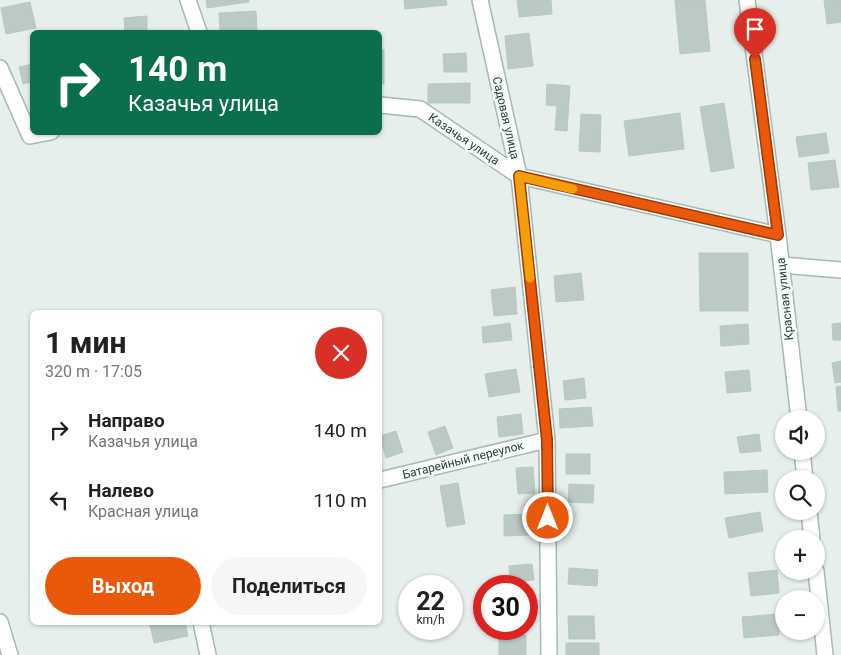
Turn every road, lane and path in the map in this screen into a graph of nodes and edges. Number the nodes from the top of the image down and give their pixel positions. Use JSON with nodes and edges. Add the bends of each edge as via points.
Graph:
{"nodes":[{"id":1,"x":188,"y":0,"type":"edge"},
{"id":2,"x":480,"y":0,"type":"edge"},
{"id":3,"x":747,"y":0,"type":"edge"},
{"id":4,"x":198,"y":30,"type":"edge"},
{"id":5,"x":0,"y":68,"type":"edge"},
{"id":6,"x":382,"y":105,"type":"edge"},
{"id":7,"x":35,"y":135,"type":"edge"},
{"id":8,"x":519,"y":176,"type":"junction"},
{"id":9,"x":778,"y":235,"type":"junction"},
{"id":10,"x":782,"y":265,"type":"junction"},
{"id":11,"x":841,"y":270,"type":"edge"},
{"id":12,"x":798,"y":410,"type":"edge"},
{"id":13,"x":547,"y":440,"type":"junction"},
{"id":14,"x":382,"y":480,"type":"edge"},
{"id":15,"x":817,"y":580,"type":"edge"},
{"id":16,"x":0,"y":622,"type":"edge"},
{"id":17,"x":202,"y":625,"type":"edge"},
{"id":18,"x":10,"y":655,"type":"edge"},
{"id":19,"x":208,"y":655,"type":"edge"},
{"id":20,"x":549,"y":655,"type":"edge"},
{"id":21,"x":825,"y":655,"type":"edge"}],
"edges":[{"from":1,"to":4,"type":"street"},
{"from":2,"to":8,"type":"street","name":"Садовая улица"},
{"from":3,"to":9,"type":"street","name":"Красная улица"},
{"from":5,"to":7,"type":"street","via":[[30,136]]},
{"from":6,"to":8,"type":"street","name":"Казачья улица","via":[[420,109]]},
{"from":8,"to":9,"type":"street","name":"Казачья улица"},
{"from":8,"to":13,"type":"street","name":"Садовая улица"},
{"from":9,"to":10,"type":"street","name":"Красная улица"},
{"from":10,"to":11,"type":"street"},
{"from":10,"to":12,"type":"street","name":"Красная улица"},
{"from":13,"to":14,"type":"street","name":"Батарейный переулок"},
{"from":13,"to":20,"type":"street","name":"Садовая улица"},
{"from":15,"to":21,"type":"street"},
{"from":16,"to":18,"type":"street"},
{"from":17,"to":19,"type":"street"}]}
